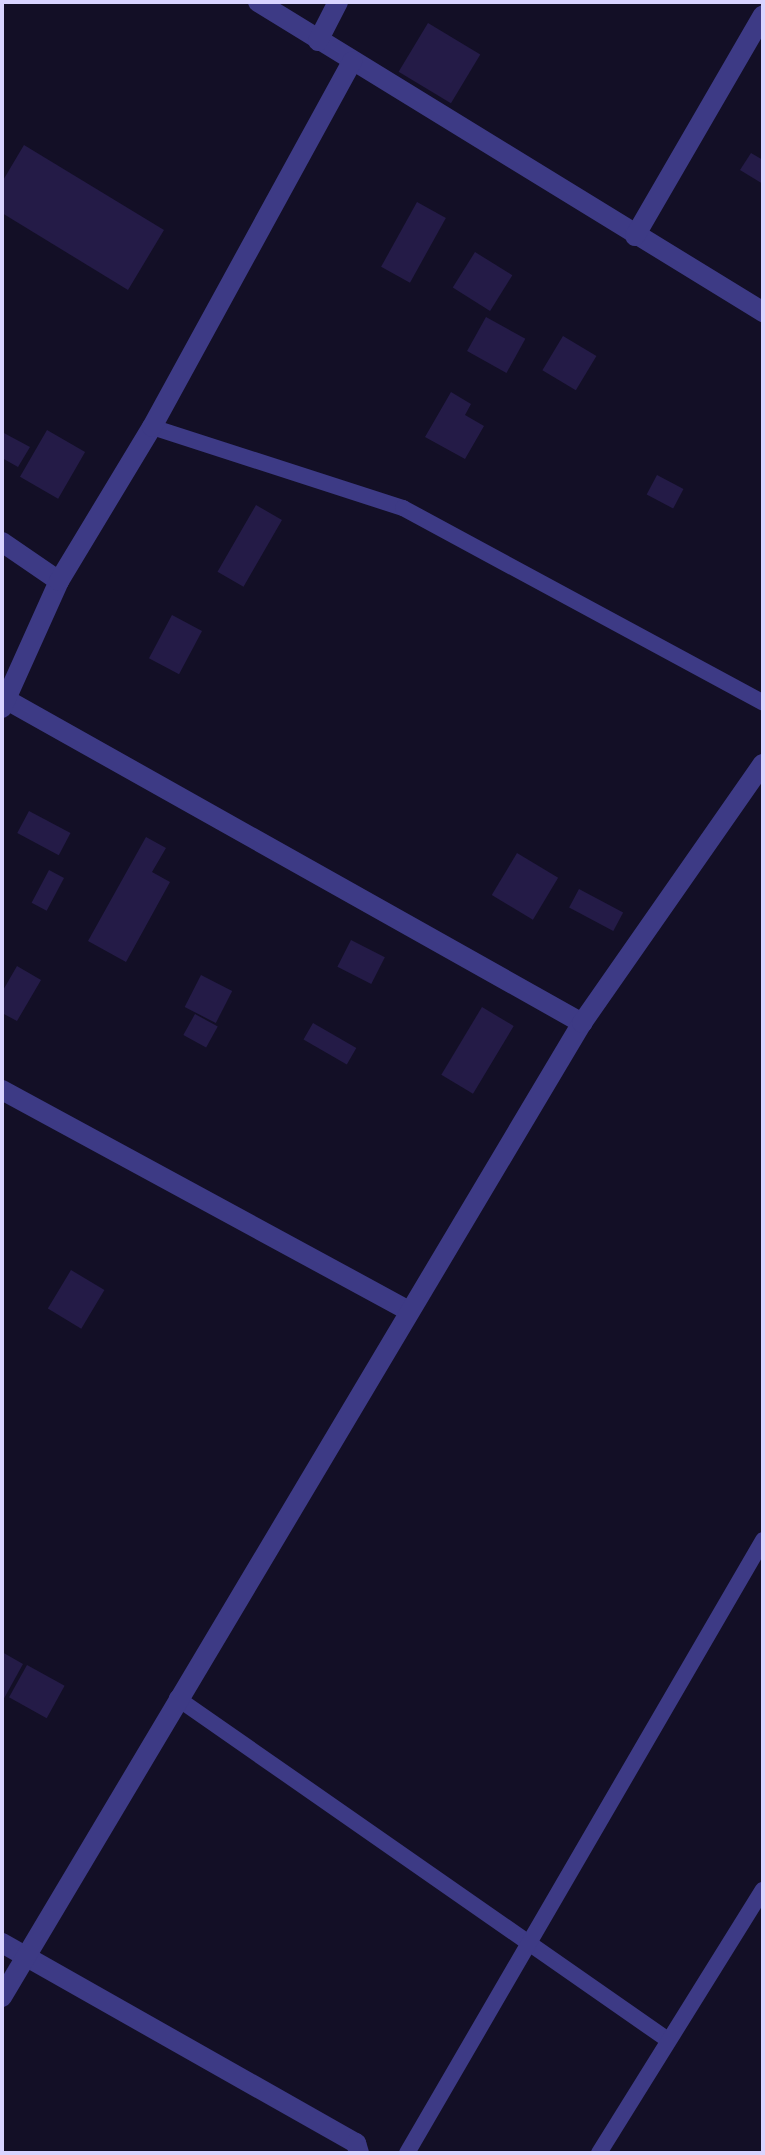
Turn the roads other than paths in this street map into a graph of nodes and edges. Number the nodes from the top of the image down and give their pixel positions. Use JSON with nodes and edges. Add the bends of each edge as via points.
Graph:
{"nodes":[{"id":1,"x":258,"y":2,"type":"edge"},
{"id":2,"x":338,"y":2,"type":"edge"},
{"id":3,"x":763,"y":15,"type":"edge"},
{"id":4,"x":318,"y":41,"type":"junction"},
{"id":5,"x":352,"y":61,"type":"junction"},
{"id":6,"x":635,"y":236,"type":"junction"},
{"id":7,"x":763,"y":312,"type":"edge"},
{"id":8,"x":152,"y":427,"type":"junction"},
{"id":9,"x":2,"y":542,"type":"edge"},
{"id":10,"x":59,"y":581,"type":"junction"},
{"id":11,"x":763,"y":703,"type":"edge"},
{"id":12,"x":4,"y":704,"type":"edge"},
{"id":13,"x":763,"y":764,"type":"edge"},
{"id":14,"x":582,"y":1023,"type":"junction"},
{"id":15,"x":2,"y":1090,"type":"edge"},
{"id":16,"x":407,"y":1310,"type":"junction"},
{"id":17,"x":763,"y":1540,"type":"edge"},
{"id":18,"x":177,"y":1698,"type":"junction"},
{"id":19,"x":763,"y":1890,"type":"edge"},
{"id":20,"x":2,"y":1943,"type":"edge"},
{"id":21,"x":528,"y":1945,"type":"junction"},
{"id":22,"x":24,"y":1956,"type":"junction"},
{"id":23,"x":2,"y":1997,"type":"edge"},
{"id":24,"x":668,"y":2040,"type":"junction"},
{"id":25,"x":359,"y":2153,"type":"edge"},
{"id":26,"x":407,"y":2153,"type":"edge"},
{"id":27,"x":599,"y":2153,"type":"edge"}],
"edges":[{"from":1,"to":4,"type":"street"},
{"from":2,"to":4,"type":"street"},
{"from":3,"to":6,"type":"street"},
{"from":4,"to":5,"type":"street"},
{"from":5,"to":6,"type":"street"},
{"from":5,"to":8,"type":"street"},
{"from":6,"to":7,"type":"street"},
{"from":8,"to":10,"type":"street"},
{"from":8,"to":11,"type":"lane","via":[[403,508]]},
{"from":9,"to":10,"type":"street"},
{"from":10,"to":12,"type":"street"},
{"from":12,"to":14,"type":"street"},
{"from":13,"to":14,"type":"street"},
{"from":14,"to":16,"type":"street"},
{"from":15,"to":16,"type":"street"},
{"from":16,"to":18,"type":"street"},
{"from":17,"to":21,"type":"lane"},
{"from":18,"to":21,"type":"lane"},
{"from":18,"to":22,"type":"street"},
{"from":19,"to":24,"type":"lane"},
{"from":20,"to":22,"type":"street"},
{"from":21,"to":24,"type":"lane"},
{"from":21,"to":26,"type":"lane"},
{"from":22,"to":23,"type":"street"},
{"from":22,"to":25,"type":"street","via":[[356,2143]]},
{"from":24,"to":27,"type":"lane"}]}
